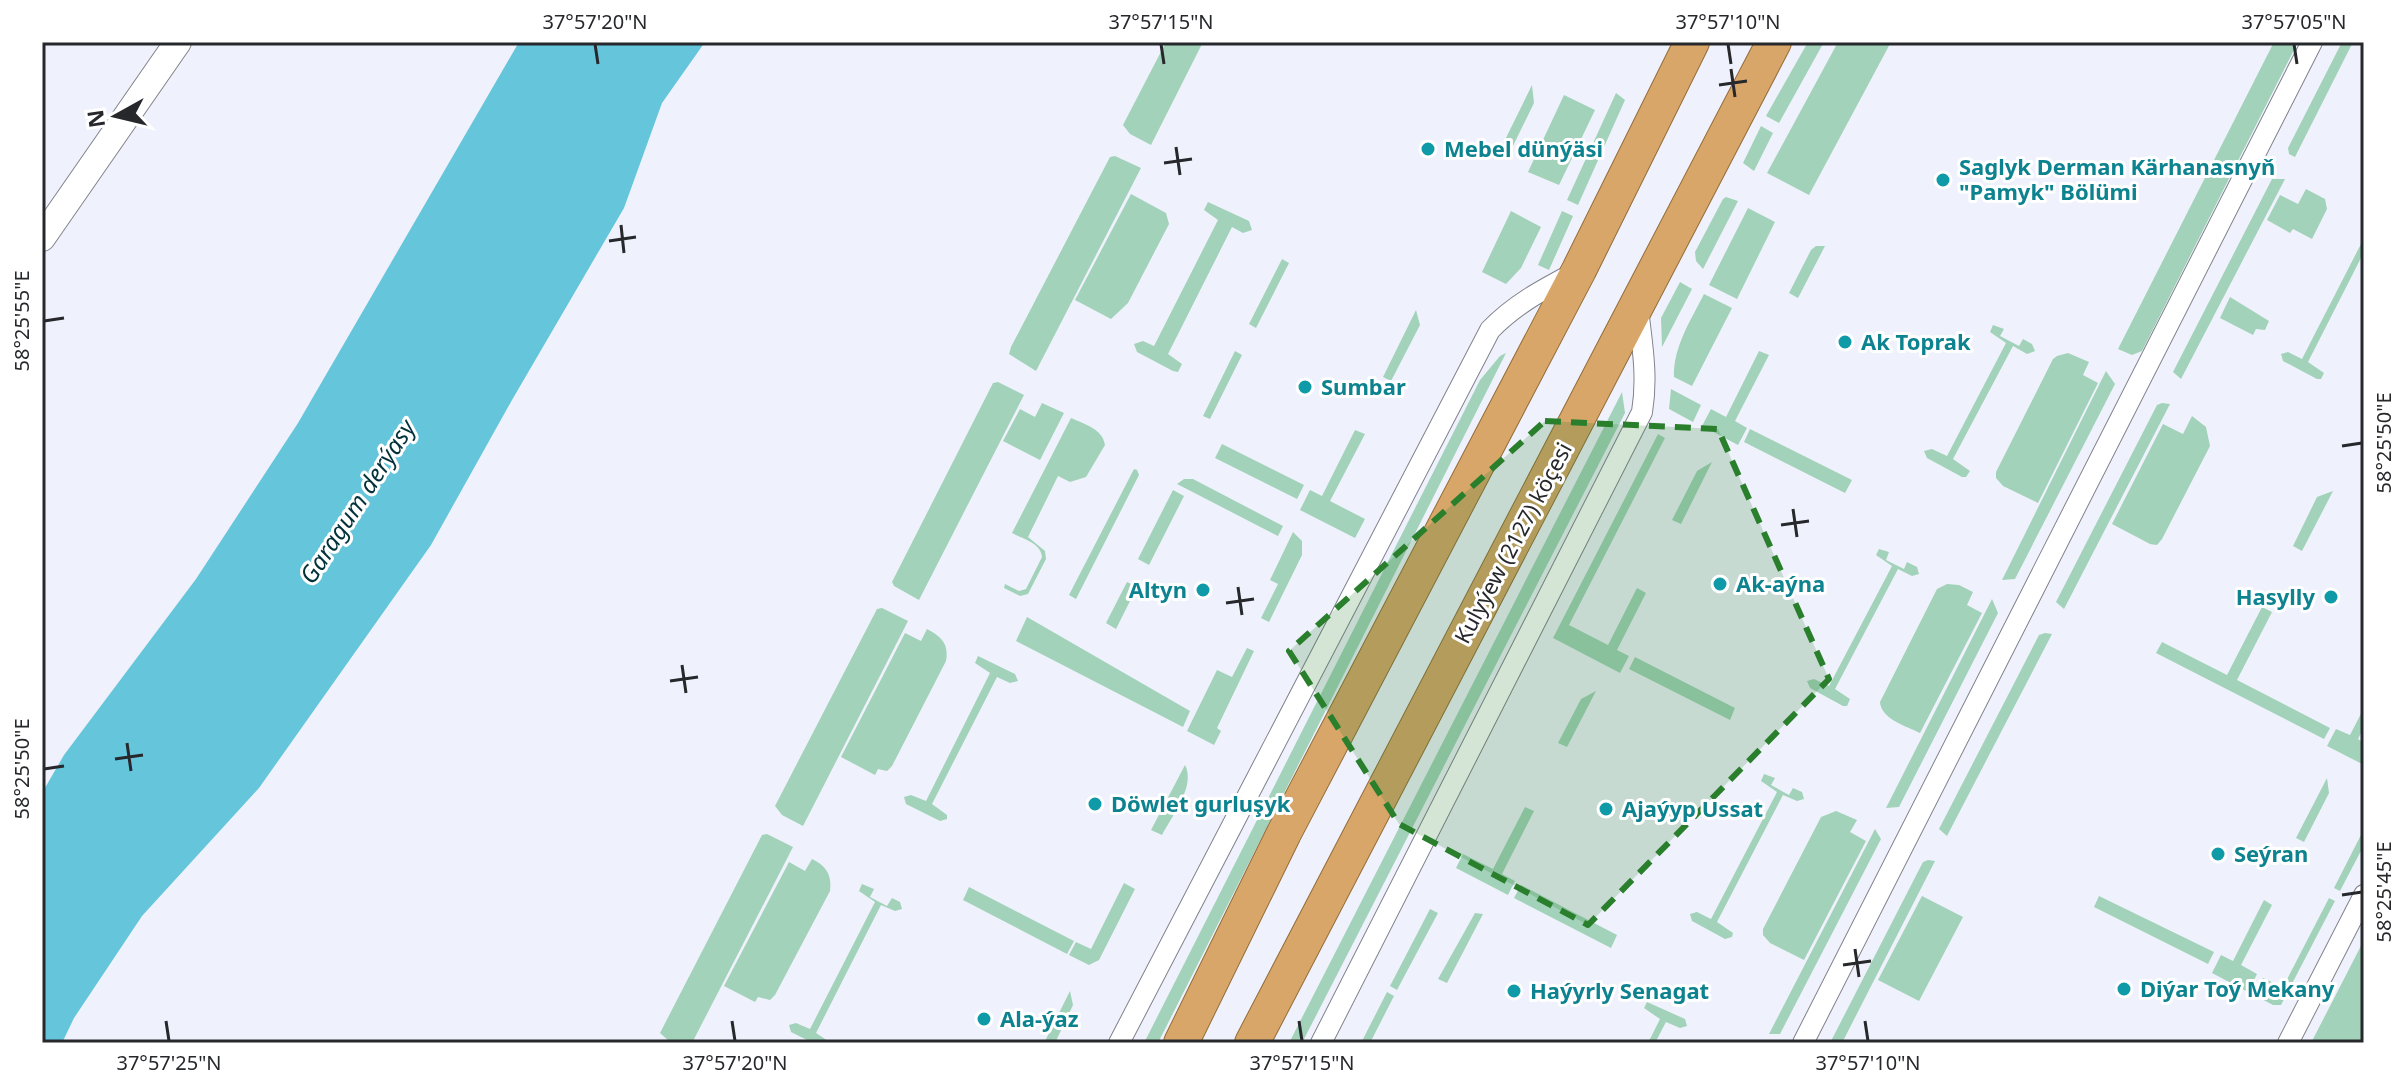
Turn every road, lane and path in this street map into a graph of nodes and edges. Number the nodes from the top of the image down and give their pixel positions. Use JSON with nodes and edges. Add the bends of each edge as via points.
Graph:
{"nodes":[{"id":1,"x":178,"y":42,"type":"edge"},
{"id":2,"x":1692,"y":42,"type":"edge"},
{"id":3,"x":1774,"y":42,"type":"edge"},
{"id":4,"x":2312,"y":42,"type":"edge"},
{"id":5,"x":42,"y":238,"type":"edge"},
{"id":6,"x":1579,"y":270,"type":"junction"},
{"id":7,"x":1637,"y":306,"type":"junction"},
{"id":8,"x":2364,"y":895,"type":"edge"},
{"id":9,"x":1119,"y":1043,"type":"edge"},
{"id":10,"x":1181,"y":1043,"type":"edge"},
{"id":11,"x":1252,"y":1043,"type":"edge"},
{"id":12,"x":1321,"y":1043,"type":"edge"},
{"id":13,"x":1803,"y":1043,"type":"edge"},
{"id":14,"x":2288,"y":1043,"type":"edge"}],
"edges":[{"from":1,"to":5,"type":"street"},
{"from":2,"to":6,"type":"highway"},
{"from":3,"to":7,"type":"highway","name":"Kulyýew (2127) köçesi"},
{"from":4,"to":13,"type":"street"},
{"from":6,"to":9,"type":"street","via":[[1507,312],[1490,330]]},
{"from":6,"to":10,"type":"highway","via":[[1284,833]]},
{"from":7,"to":11,"type":"highway","name":"Kulyýew (2127) köçesi"},
{"from":7,"to":12,"type":"street","via":[[1646,368],[1642,412]]},
{"from":8,"to":14,"type":"street"}]}
